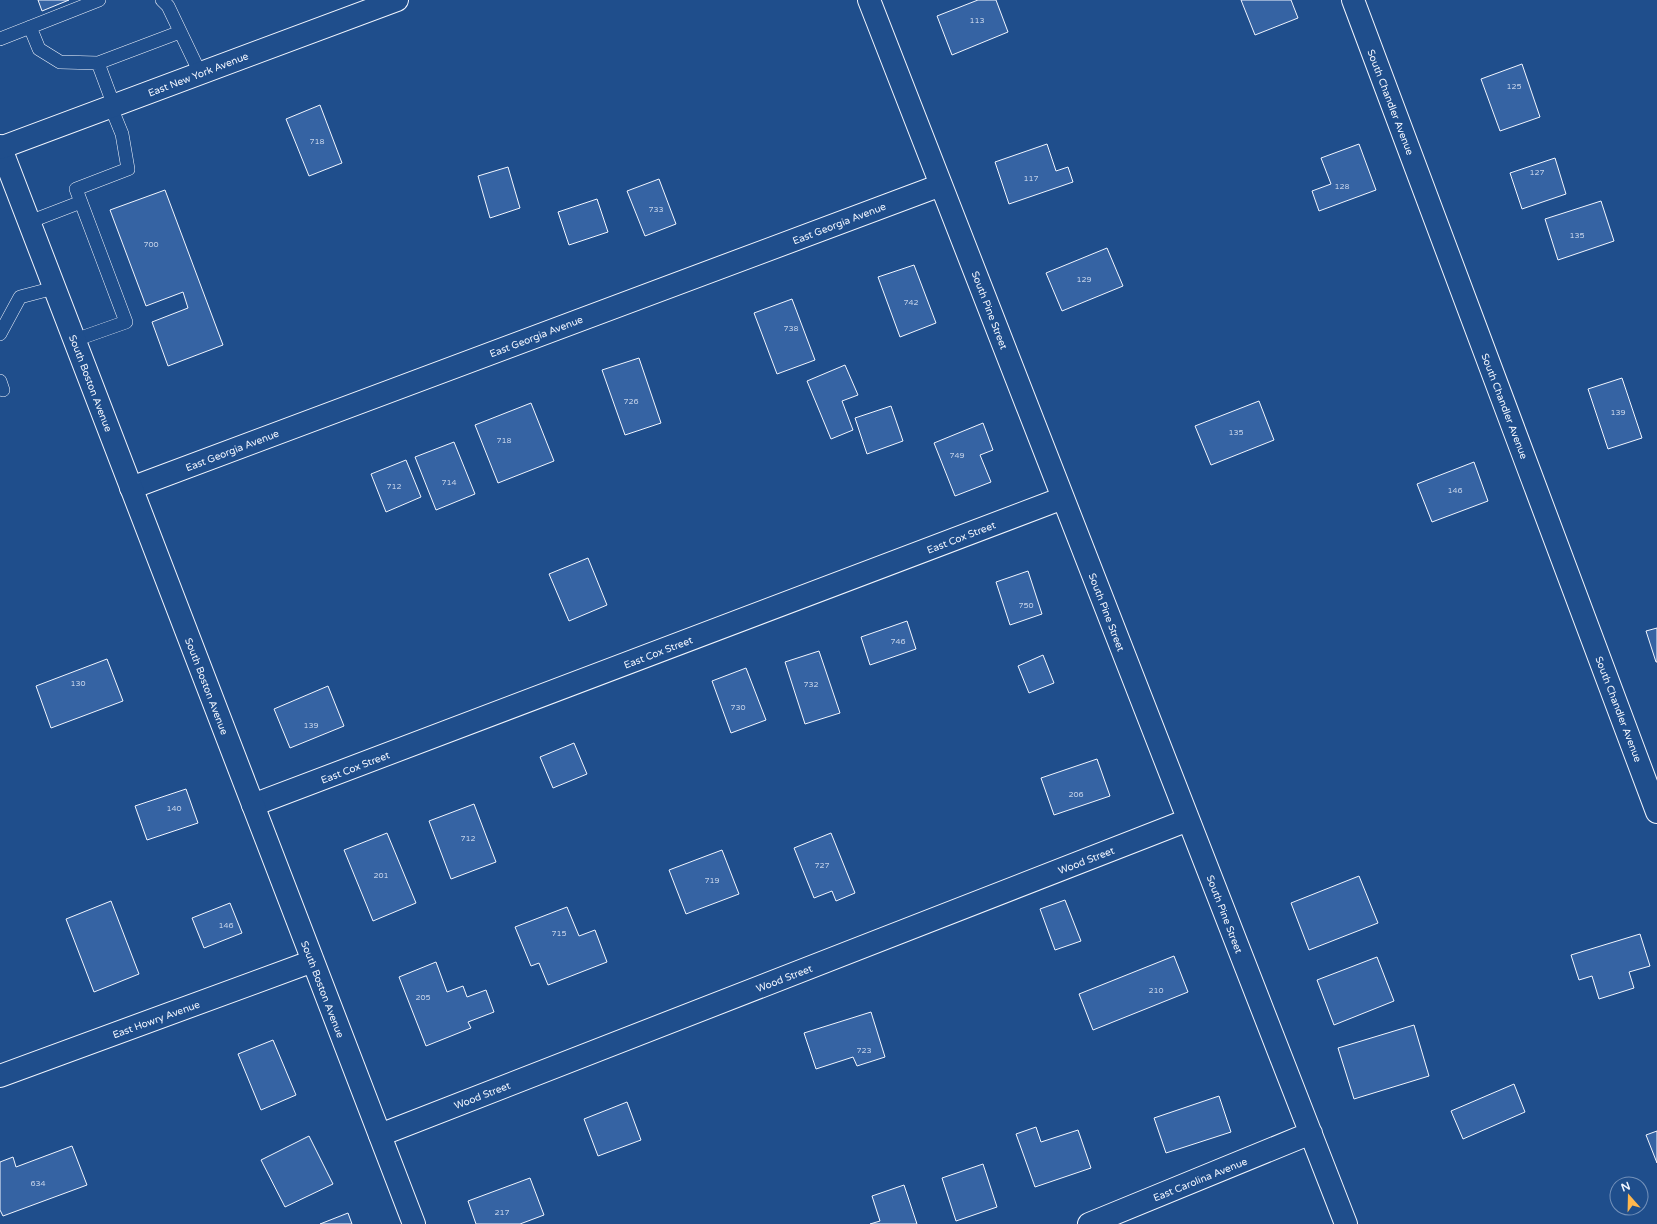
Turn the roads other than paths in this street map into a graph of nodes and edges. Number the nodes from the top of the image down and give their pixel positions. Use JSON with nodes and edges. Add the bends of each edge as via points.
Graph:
{"nodes":[{"id":1,"x":99,"y":0,"type":"edge"},
{"id":2,"x":162,"y":0,"type":"edge"},
{"id":3,"x":397,"y":0,"type":"edge"},
{"id":4,"x":869,"y":0,"type":"edge"},
{"id":5,"x":1353,"y":0,"type":"edge"},
{"id":6,"x":30,"y":27,"type":"junction"},
{"id":7,"x":180,"y":32,"type":"junction"},
{"id":8,"x":0,"y":39,"type":"edge"},
{"id":9,"x":98,"y":63,"type":"junction"},
{"id":10,"x":200,"y":73,"type":"junction"},
{"id":11,"x":113,"y":106,"type":"junction"},
{"id":12,"x":0,"y":148,"type":"edge"},
{"id":13,"x":941,"y":185,"type":"junction"},
{"id":14,"x":81,"y":202,"type":"junction"},
{"id":15,"x":29,"y":222,"type":"junction"},
{"id":16,"x":54,"y":288,"type":"junction"},
{"id":17,"x":0,"y":334,"type":"edge"},
{"id":18,"x":75,"y":340,"type":"junction"},
{"id":19,"x":131,"y":488,"type":"junction"},
{"id":20,"x":1063,"y":498,"type":"junction"},
{"id":21,"x":253,"y":805,"type":"junction"},
{"id":22,"x":1657,"y":812,"type":"edge"},
{"id":23,"x":1188,"y":820,"type":"junction"},
{"id":24,"x":313,"y":961,"type":"junction"},
{"id":25,"x":0,"y":1076,"type":"edge"},
{"id":26,"x":1310,"y":1133,"type":"junction"},
{"id":27,"x":380,"y":1136,"type":"junction"},
{"id":28,"x":414,"y":1224,"type":"edge"},
{"id":29,"x":1089,"y":1224,"type":"edge"},
{"id":30,"x":1346,"y":1224,"type":"edge"}],
"edges":[{"from":1,"to":6,"type":"lane"},
{"from":2,"to":7,"type":"lane","via":[[168,6]]},
{"from":3,"to":10,"type":"street","name":"East New York Avenue"},
{"from":4,"to":13,"type":"street","name":"South Pine Street"},
{"from":5,"to":22,"type":"street","name":"South Chandler Avenue"},
{"from":6,"to":8,"type":"lane"},
{"from":6,"to":9,"type":"lane","via":[[39,49],[60,62]]},
{"from":7,"to":9,"type":"lane"},
{"from":7,"to":10,"type":"lane"},
{"from":9,"to":11,"type":"lane"},
{"from":10,"to":11,"type":"street","name":"East New York Avenue"},
{"from":11,"to":12,"type":"street","name":"East New York Avenue"},
{"from":11,"to":14,"type":"lane","via":[[122,134],[128,169],[76,189]]},
{"from":12,"to":15,"type":"street","name":"South Boston Avenue"},
{"from":13,"to":19,"type":"street","name":"East Georgia Avenue"},
{"from":13,"to":20,"type":"street","name":"South Pine Street"},
{"from":14,"to":15,"type":"lane"},
{"from":14,"to":18,"type":"lane","via":[[126,322]]},
{"from":15,"to":16,"type":"street","name":"South Boston Avenue"},
{"from":16,"to":17,"type":"lane","via":[[20,297]]},
{"from":16,"to":18,"type":"street","name":"South Boston Avenue"},
{"from":18,"to":19,"type":"street","name":"South Boston Avenue"},
{"from":19,"to":21,"type":"street","name":"South Boston Avenue"},
{"from":20,"to":21,"type":"street","name":"East Cox Street"},
{"from":20,"to":23,"type":"street","name":"South Pine Street"},
{"from":21,"to":24,"type":"street","name":"South Boston Avenue"},
{"from":23,"to":26,"type":"street","name":"South Pine Street"},
{"from":23,"to":27,"type":"street","name":"Wood Street"},
{"from":24,"to":25,"type":"street","name":"East Howry Avenue"},
{"from":24,"to":27,"type":"street","name":"South Boston Avenue"},
{"from":26,"to":29,"type":"street","name":"East Carolina Avenue"},
{"from":26,"to":30,"type":"street","name":"South Pine Street"},
{"from":27,"to":28,"type":"street","name":"South Boston Avenue"}]}
